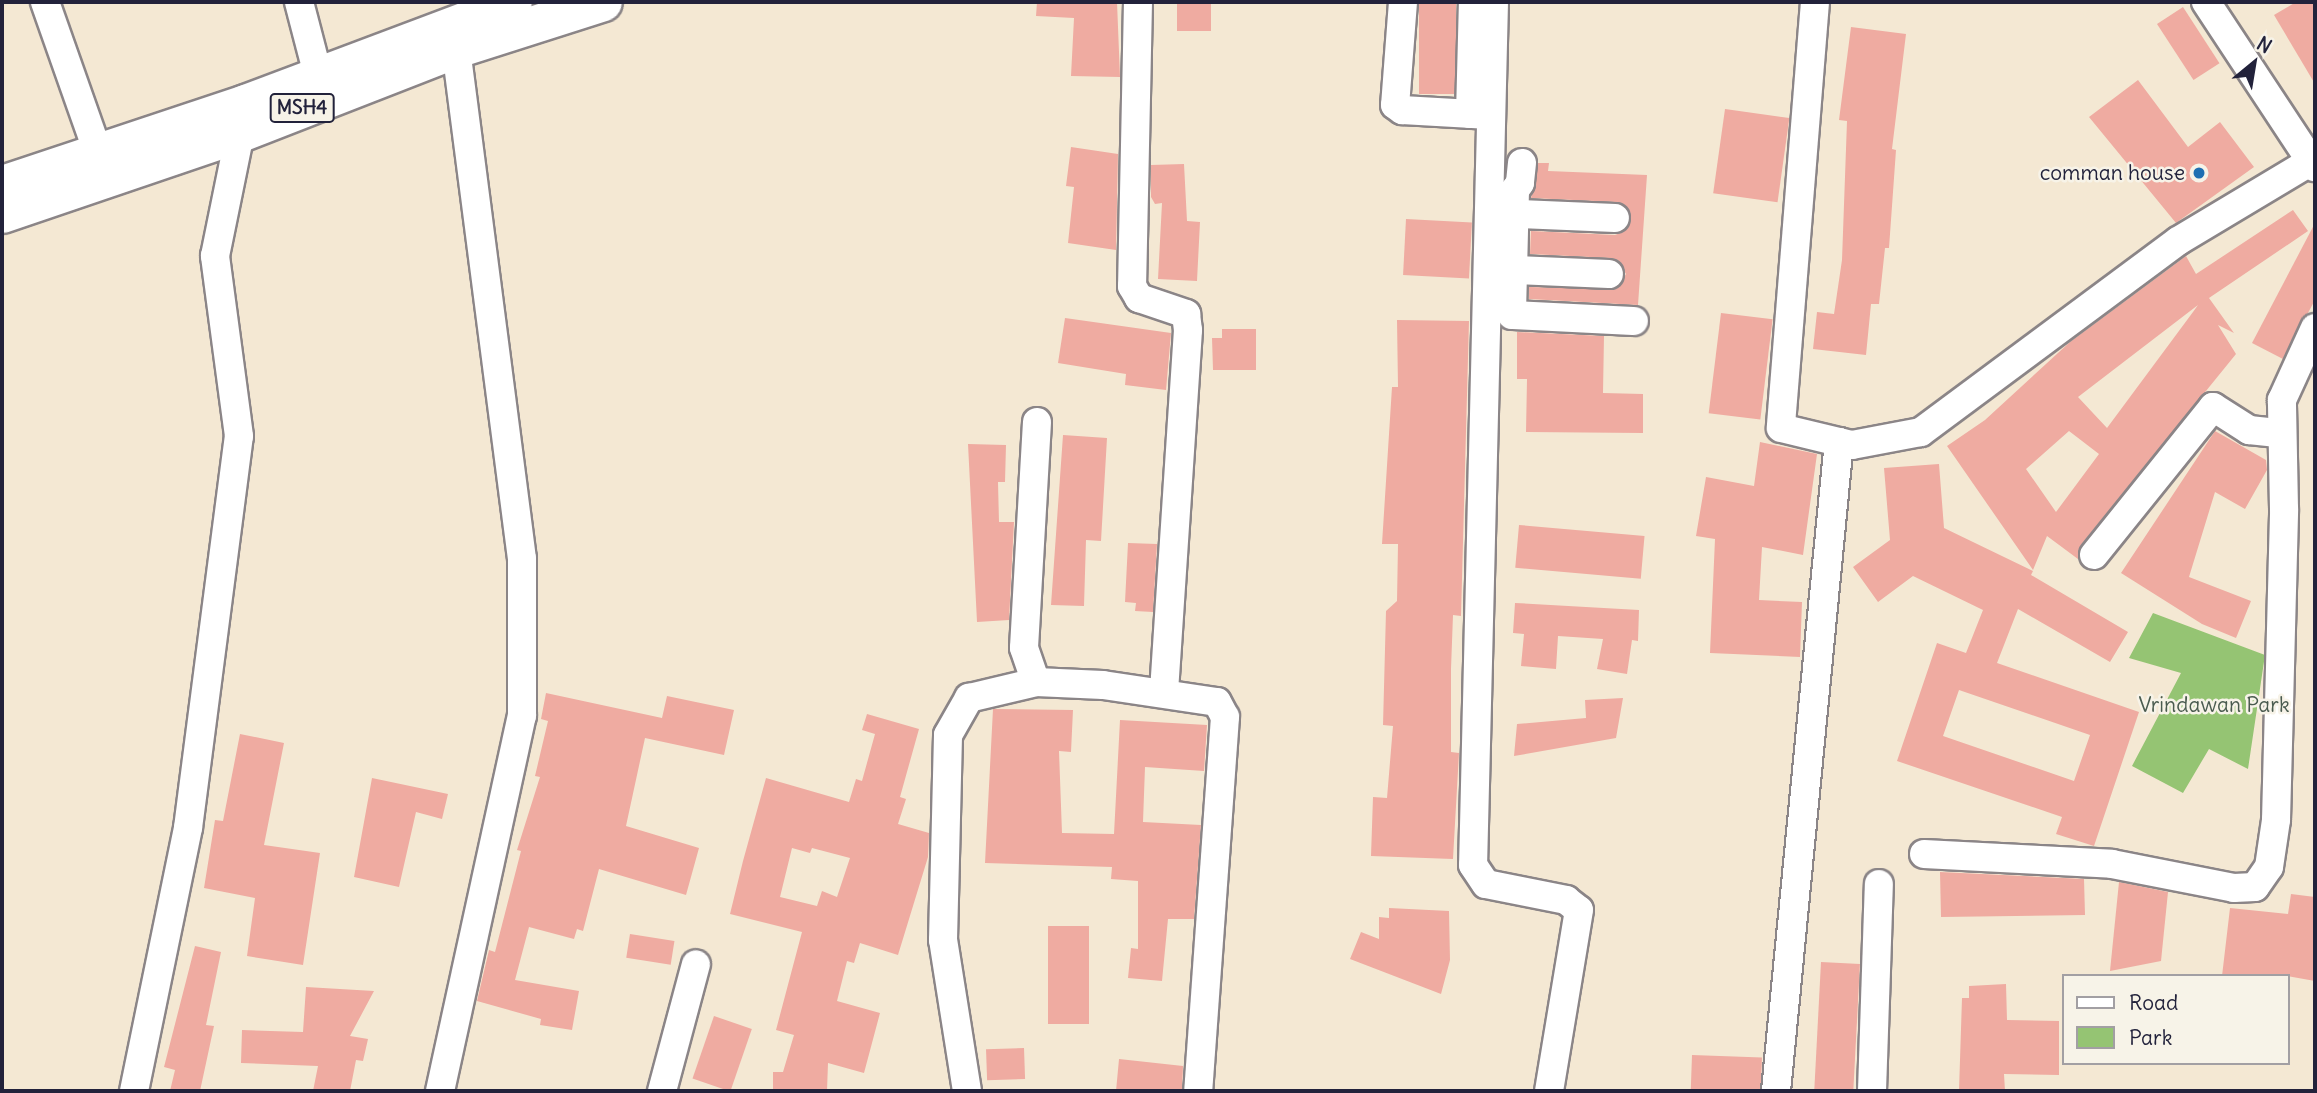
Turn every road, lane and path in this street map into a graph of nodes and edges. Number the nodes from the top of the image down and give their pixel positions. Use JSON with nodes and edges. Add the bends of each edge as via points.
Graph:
{"nodes":[{"id":1,"x":45,"y":2,"type":"edge"},
{"id":2,"x":299,"y":2,"type":"edge"},
{"id":3,"x":513,"y":2,"type":"edge"},
{"id":4,"x":603,"y":2,"type":"edge"},
{"id":5,"x":1138,"y":2,"type":"edge"},
{"id":6,"x":1403,"y":2,"type":"edge"},
{"id":7,"x":1472,"y":2,"type":"edge"},
{"id":8,"x":1494,"y":2,"type":"edge"},
{"id":9,"x":1815,"y":2,"type":"edge"},
{"id":10,"x":2206,"y":2,"type":"edge"},
{"id":11,"x":1482,"y":41,"type":"junction"},
{"id":12,"x":456,"y":49,"type":"junction"},
{"id":13,"x":321,"y":86,"type":"junction"},
{"id":14,"x":1480,"y":115,"type":"junction"},
{"id":15,"x":250,"y":120,"type":"junction"},
{"id":16,"x":97,"y":150,"type":"junction"},
{"id":17,"x":2314,"y":162,"type":"edge"},
{"id":18,"x":1522,"y":163,"type":"dead end"},
{"id":19,"x":2,"y":184,"type":"edge"},
{"id":20,"x":2,"y":214,"type":"edge"},
{"id":21,"x":1502,"y":214,"type":"junction"},
{"id":22,"x":1615,"y":218,"type":"dead end"},
{"id":23,"x":1501,"y":269,"type":"junction"},
{"id":24,"x":1609,"y":274,"type":"dead end"},
{"id":25,"x":1634,"y":321,"type":"dead end"},
{"id":26,"x":2315,"y":328,"type":"edge"},
{"id":27,"x":1037,"y":422,"type":"dead end"},
{"id":28,"x":2280,"y":433,"type":"junction"},
{"id":29,"x":1839,"y":442,"type":"junction"},
{"id":30,"x":2094,"y":555,"type":"dead end"},
{"id":31,"x":1036,"y":682,"type":"junction"},
{"id":32,"x":1164,"y":693,"type":"junction"},
{"id":33,"x":1924,"y":854,"type":"dead end"},
{"id":34,"x":1879,"y":884,"type":"dead end"},
{"id":35,"x":696,"y":964,"type":"dead end"},
{"id":36,"x":134,"y":1091,"type":"edge"},
{"id":37,"x":440,"y":1091,"type":"edge"},
{"id":38,"x":662,"y":1091,"type":"edge"},
{"id":39,"x":967,"y":1091,"type":"edge"},
{"id":40,"x":1198,"y":1091,"type":"edge"},
{"id":41,"x":1549,"y":1091,"type":"edge"},
{"id":42,"x":1776,"y":1091,"type":"edge"},
{"id":43,"x":1872,"y":1091,"type":"edge"}],
"edges":[{"from":1,"to":16,"type":"street"},
{"from":2,"to":13,"type":"street"},
{"from":3,"to":13,"type":"main road","number":"MSH4"},
{"from":4,"to":12,"type":"main road","number":"MSH4"},
{"from":5,"to":32,"type":"street","via":[[1132,286],[1139,298],[1186,314],[1188,330]]},
{"from":6,"to":14,"type":"street","via":[[1395,105],[1402,110]]},
{"from":7,"to":11,"type":"street"},
{"from":8,"to":11,"type":"street"},
{"from":9,"to":29,"type":"street","via":[[1781,428]]},
{"from":10,"to":17,"type":"street"},
{"from":11,"to":14,"type":"street"},
{"from":12,"to":13,"type":"main road","number":"MSH4"},
{"from":12,"to":37,"type":"street","via":[[522,559],[522,716]]},
{"from":13,"to":15,"type":"main road","number":"MSH4"},
{"from":14,"to":21,"type":"street"},
{"from":15,"to":16,"type":"main road","number":"MSH4"},
{"from":15,"to":20,"type":"main road","number":"MSH4"},
{"from":15,"to":36,"type":"street","via":[[215,256],[239,436],[188,828]]},
{"from":16,"to":19,"type":"main road","number":"MSH4"},
{"from":17,"to":29,"type":"street","via":[[2178,241],[1920,432],[1852,445]]},
{"from":18,"to":21,"type":"street"},
{"from":21,"to":22,"type":"street"},
{"from":21,"to":23,"type":"street"},
{"from":23,"to":24,"type":"street"},
{"from":23,"to":25,"type":"street","via":[[1512,315],[1517,318]]},
{"from":23,"to":41,"type":"street","via":[[1473,865],[1486,884],[1566,900],[1579,910]]},
{"from":26,"to":28,"type":"street","via":[[2281,400]]},
{"from":27,"to":31,"type":"street","via":[[1024,648]]},
{"from":28,"to":30,"type":"street","via":[[2249,429],[2213,407]]},
{"from":28,"to":33,"type":"street","via":[[2284,509],[2276,820],[2269,867],[2255,887],[2234,888],[2112,864]]},
{"from":29,"to":42,"type":"street"},
{"from":31,"to":32,"type":"street"},
{"from":31,"to":39,"type":"street","via":[[969,698],[948,735],[943,940]]},
{"from":32,"to":40,"type":"street","via":[[1217,702],[1225,718]]},
{"from":34,"to":43,"type":"street"},
{"from":35,"to":38,"type":"street"}]}
